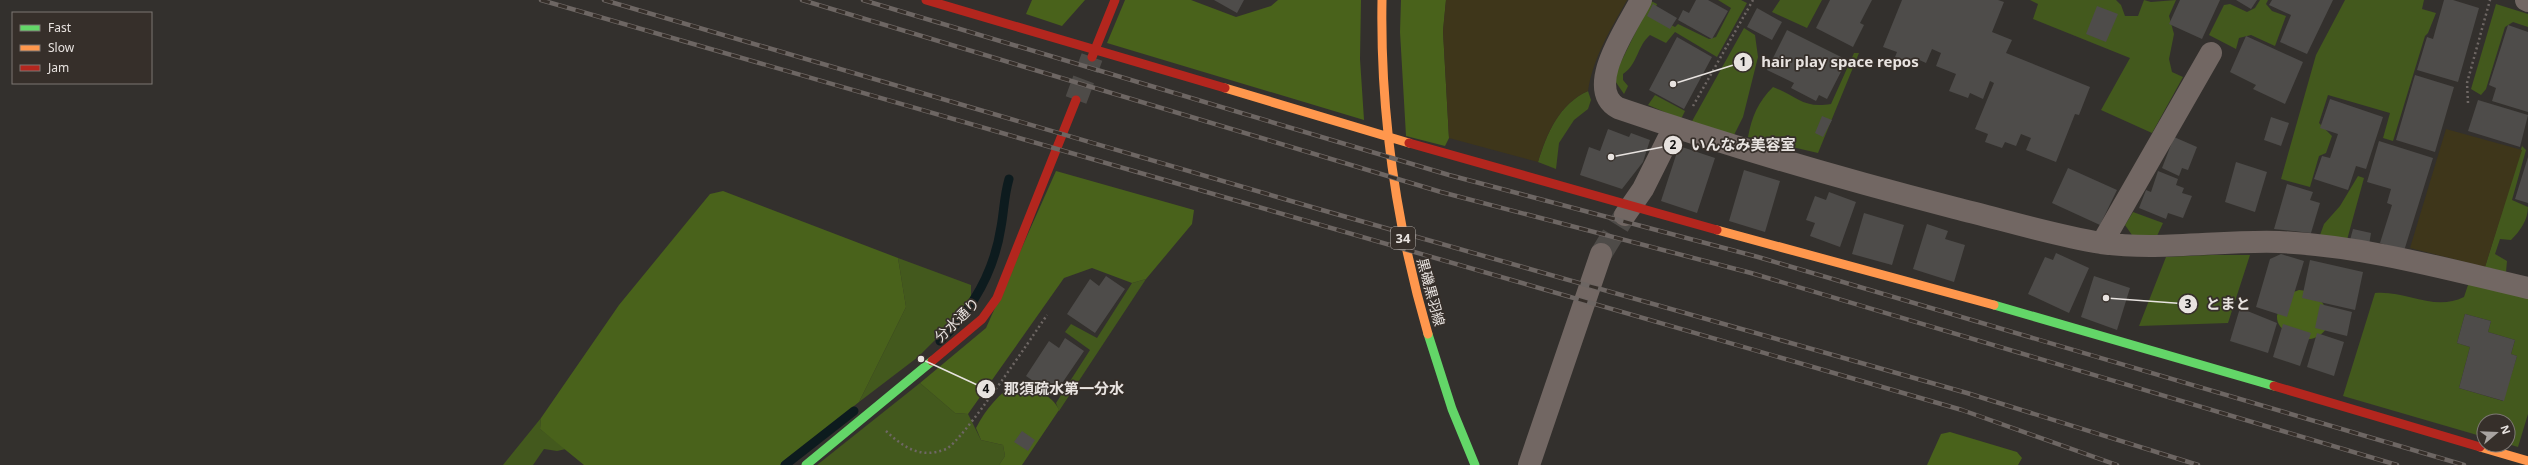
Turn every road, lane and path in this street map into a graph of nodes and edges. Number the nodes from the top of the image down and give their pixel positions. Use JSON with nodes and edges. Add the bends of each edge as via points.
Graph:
{"nodes":[{"id":1,"x":926,"y":0,"type":"edge"},
{"id":2,"x":1115,"y":0,"type":"edge"},
{"id":3,"x":1382,"y":0,"type":"edge"},
{"id":4,"x":1641,"y":0,"type":"edge"},
{"id":5,"x":1753,"y":0,"type":"edge"},
{"id":6,"x":2490,"y":0,"type":"edge"},
{"id":7,"x":1094,"y":53,"type":"junction"},
{"id":8,"x":2211,"y":53,"type":"dead end"},
{"id":9,"x":1076,"y":100,"type":"tunnel mouth"},
{"id":10,"x":2468,"y":103,"type":"dead end"},
{"id":11,"x":1677,"y":128,"type":"junction"},
{"id":12,"x":1628,"y":210,"type":"junction"},
{"id":13,"x":2102,"y":243,"type":"junction"},
{"id":14,"x":1601,"y":254,"type":"tunnel mouth"},
{"id":15,"x":2528,"y":288,"type":"edge"},
{"id":16,"x":1047,"y":315,"type":"dead end"},
{"id":17,"x":870,"y":413,"type":"junction"},
{"id":18,"x":2528,"y":461,"type":"edge"},
{"id":19,"x":806,"y":465,"type":"edge"},
{"id":20,"x":1475,"y":465,"type":"edge"},
{"id":21,"x":1529,"y":465,"type":"edge"}],
"edges":[{"from":1,"to":7,"type":"street"},
{"from":2,"to":7,"type":"street"},
{"from":3,"to":20,"type":"street","name":"黒磯黒羽線","number":"34","via":[[1381,68],[1384,118],[1406,258],[1459,434]]},
{"from":4,"to":11,"type":"street","via":[[1609,63],[1604,75],[1604,88],[1611,104],[1618,108]]},
{"from":5,"to":11,"type":"path"},
{"from":6,"to":10,"type":"path","via":[[2467,83]]},
{"from":7,"to":12,"type":"street","via":[[1521,176]]},
{"from":8,"to":13,"type":"street"},
{"from":9,"to":17,"type":"street","name":"分水通り","via":[[997,298],[982,319]]},
{"from":11,"to":12,"type":"street","via":[[1643,189]]},
{"from":11,"to":13,"type":"street","via":[[1901,194]]},
{"from":12,"to":18,"type":"street","via":[[2131,343]]},
{"from":13,"to":15,"type":"street","via":[[2147,247],[2277,242],[2329,246],[2397,258]]},
{"from":14,"to":21,"type":"street"},
{"from":16,"to":17,"type":"path","via":[[966,429],[948,448],[918,453],[903,446]]},
{"from":17,"to":19,"type":"street","name":"分水通り"}]}
